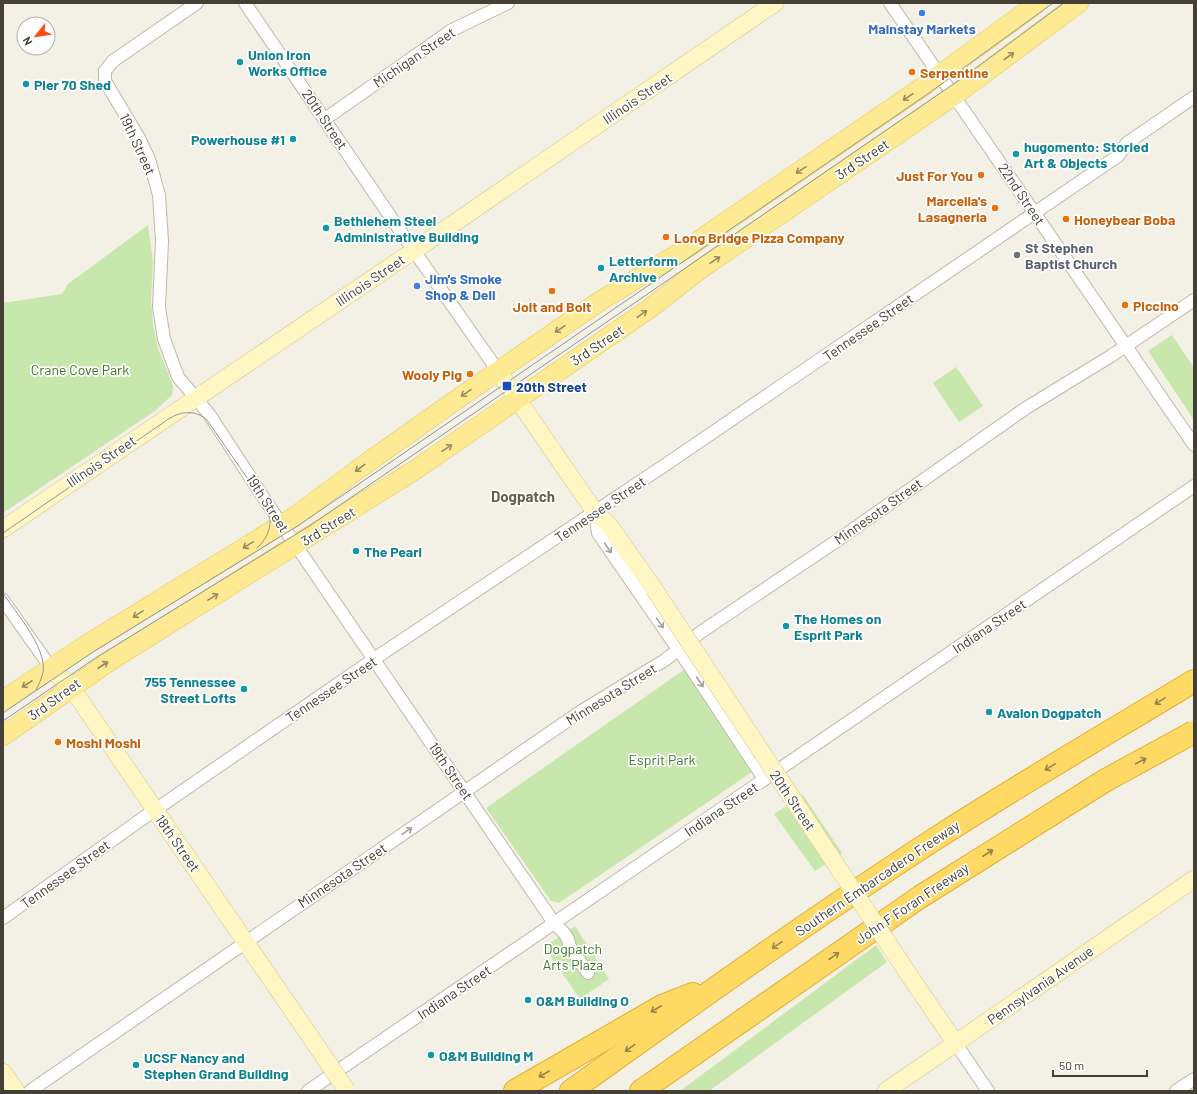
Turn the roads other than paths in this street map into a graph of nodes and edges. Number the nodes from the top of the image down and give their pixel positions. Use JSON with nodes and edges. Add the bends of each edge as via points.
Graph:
{"nodes":[{"id":1,"x":197,"y":3,"type":"edge"},
{"id":2,"x":245,"y":3,"type":"edge"},
{"id":3,"x":508,"y":3,"type":"edge"},
{"id":4,"x":775,"y":3,"type":"edge"},
{"id":5,"x":890,"y":3,"type":"edge"},
{"id":6,"x":1038,"y":3,"type":"edge"},
{"id":7,"x":1079,"y":3,"type":"edge"},
{"id":8,"x":941,"y":75,"type":"junction"},
{"id":9,"x":955,"y":96,"type":"junction"},
{"id":10,"x":1194,"y":97,"type":"edge"},
{"id":11,"x":325,"y":119,"type":"junction"},
{"id":12,"x":1035,"y":212,"type":"junction"},
{"id":13,"x":414,"y":250,"type":"junction"},
{"id":14,"x":1194,"y":300,"type":"edge"},
{"id":15,"x":1126,"y":345,"type":"junction"},
{"id":16,"x":498,"y":371,"type":"junction"},
{"id":17,"x":195,"y":397,"type":"junction"},
{"id":18,"x":518,"y":399,"type":"junction"},
{"id":19,"x":1194,"y":445,"type":"edge"},
{"id":20,"x":1194,"y":486,"type":"edge"},
{"id":21,"x":595,"y":512,"type":"junction"},
{"id":22,"x":282,"y":525,"type":"junction"},
{"id":23,"x":3,"y":529,"type":"edge"},
{"id":24,"x":296,"y":546,"type":"junction"},
{"id":25,"x":3,"y":600,"type":"edge"},
{"id":26,"x":678,"y":649,"type":"junction"},
{"id":27,"x":374,"y":659,"type":"junction"},
{"id":28,"x":51,"y":668,"type":"junction"},
{"id":29,"x":1194,"y":681,"type":"edge"},
{"id":30,"x":71,"y":688,"type":"junction"},
{"id":31,"x":3,"y":700,"type":"edge"},
{"id":32,"x":1194,"y":732,"type":"edge"},
{"id":33,"x":3,"y":736,"type":"edge"},
{"id":34,"x":764,"y":779,"type":"junction"},
{"id":35,"x":464,"y":791,"type":"junction"},
{"id":36,"x":155,"y":810,"type":"junction"},
{"id":37,"x":1194,"y":879,"type":"edge"},
{"id":38,"x":3,"y":918,"type":"edge"},
{"id":39,"x":554,"y":923,"type":"junction"},
{"id":40,"x":245,"y":941,"type":"junction"},
{"id":41,"x":812,"y":971,"type":"junction"},
{"id":42,"x":588,"y":973,"type":"dead end"},
{"id":43,"x":719,"y":985,"type":"junction"},
{"id":44,"x":956,"y":1044,"type":"junction"},
{"id":45,"x":3,"y":1072,"type":"edge"},
{"id":46,"x":1194,"y":1079,"type":"edge"},
{"id":47,"x":16,"y":1091,"type":"edge"},
{"id":48,"x":30,"y":1091,"type":"edge"},
{"id":49,"x":308,"y":1091,"type":"edge"},
{"id":50,"x":347,"y":1091,"type":"edge"},
{"id":51,"x":515,"y":1091,"type":"edge"},
{"id":52,"x":571,"y":1091,"type":"edge"},
{"id":53,"x":641,"y":1091,"type":"edge"},
{"id":54,"x":667,"y":1091,"type":"edge"},
{"id":55,"x":886,"y":1091,"type":"edge"},
{"id":56,"x":988,"y":1091,"type":"edge"},
{"id":57,"x":1176,"y":1091,"type":"edge"}],
"edges":[{"from":1,"to":17,"type":"street","name":"19th Street","via":[[113,61],[104,76],[107,87],[139,138],[155,178],[162,226],[159,307],[164,339],[178,377]]},
{"from":2,"to":11,"type":"street","name":"20th Street"},
{"from":3,"to":11,"type":"street","name":"Michigan Street","via":[[452,30]]},
{"from":4,"to":13,"type":"street","name":"Illinois Street"},
{"from":5,"to":8,"type":"street","name":"22nd Street"},
{"from":6,"to":8,"type":"main road","name":"3rd Street"},
{"from":9,"to":7,"type":"main road","name":"3rd Street","one_way":true},
{"from":8,"to":9,"type":"street","name":"22nd Street"},
{"from":8,"to":16,"type":"main road","name":"3rd Street","one_way":true,"via":[[695,242],[620,287]]},
{"from":9,"to":12,"type":"street","name":"22nd Street"},
{"from":18,"to":9,"type":"main road","name":"3rd Street","one_way":true,"via":[[649,310],[702,268]]},
{"from":10,"to":12,"type":"street","name":"Tennessee Street","via":[[1127,144],[1118,156]]},
{"from":11,"to":13,"type":"street","name":"20th Street"},
{"from":12,"to":15,"type":"street","name":"22nd Street"},
{"from":12,"to":21,"type":"street","name":"Tennessee Street"},
{"from":13,"to":16,"type":"street","name":"20th Street"},
{"from":13,"to":17,"type":"street","name":"Illinois Street"},
{"from":14,"to":15,"type":"street","name":"Minnesota Street"},
{"from":15,"to":19,"type":"street","name":"22nd Street"},
{"from":15,"to":26,"type":"street","name":"Minnesota Street","via":[[1026,408]]},
{"from":16,"to":18,"type":"street","name":"20th Street"},
{"from":16,"to":22,"type":"main road","name":"3rd Street","one_way":true},
{"from":17,"to":22,"type":"street","name":"19th Street","via":[[209,414]]},
{"from":17,"to":23,"type":"street","name":"Illinois Street"},
{"from":18,"to":21,"type":"street","name":"20th Street"},
{"from":24,"to":18,"type":"main road","name":"3rd Street","one_way":true,"via":[[415,470]]},
{"from":20,"to":34,"type":"street","name":"Indiana Street"},
{"from":21,"to":26,"type":"street","name":"20th Street","one_way":true,"via":[[598,533]]},
{"from":21,"to":27,"type":"street","name":"Tennessee Street"},
{"from":21,"to":44,"type":"street","name":"20th Street","bridge":true,"via":[[609,525],[654,589]]},
{"from":22,"to":24,"type":"street","name":"19th Street"},
{"from":22,"to":28,"type":"main road","name":"3rd Street","one_way":true},
{"from":24,"to":27,"type":"street","name":"19th Street"},
{"from":30,"to":24,"type":"main road","name":"3rd Street","one_way":true,"via":[[110,661]]},
{"from":25,"to":28,"type":"street","name":"18th Street"},
{"from":26,"to":34,"type":"street","name":"20th Street","one_way":true},
{"from":26,"to":35,"type":"street","name":"Minnesota Street"},
{"from":27,"to":35,"type":"street","name":"19th Street"},
{"from":27,"to":36,"type":"street","name":"Tennessee Street"},
{"from":28,"to":30,"type":"street","name":"18th Street"},
{"from":28,"to":31,"type":"main road","name":"3rd Street","one_way":true},
{"from":29,"to":43,"type":"highway","name":"Southern Embarcadero Freeway","one_way":true,"via":[[937,838]]},
{"from":30,"to":33,"type":"main road","name":"3rd Street"},
{"from":30,"to":36,"type":"street","name":"18th Street"},
{"from":41,"to":32,"type":"highway","name":"John F Foran Freeway","one_way":true,"bridge":true,"via":[[960,871],[1106,780]]},
{"from":34,"to":39,"type":"street","name":"Indiana Street"},
{"from":35,"to":39,"type":"street","name":"19th Street"},
{"from":40,"to":35,"type":"street","name":"Minnesota Street","one_way":true},
{"from":36,"to":38,"type":"street","name":"Tennessee Street"},
{"from":36,"to":40,"type":"street","name":"18th Street"},
{"from":37,"to":44,"type":"street","name":"Pennsylvania Avenue"},
{"from":39,"to":42,"type":"street","name":"19th Street","via":[[568,939],[570,947]]},
{"from":39,"to":49,"type":"street","name":"Indiana Street"},
{"from":40,"to":48,"type":"street","name":"Minnesota Street"},
{"from":40,"to":50,"type":"street","name":"18th Street","bridge":true},
{"from":41,"to":53,"type":"highway","name":"John F Foran Freeway"},
{"from":41,"to":54,"type":"highway"},
{"from":43,"to":51,"type":"highway","one_way":true,"via":[[662,1006]]},
{"from":43,"to":52,"type":"highway","name":"Southern Embarcadero Freeway","one_way":true},
{"from":44,"to":55,"type":"street","name":"Pennsylvania Avenue"},
{"from":44,"to":56,"type":"street","name":"20th Street"},
{"from":45,"to":47,"type":"street"},
{"from":46,"to":57,"type":"street"}]}
